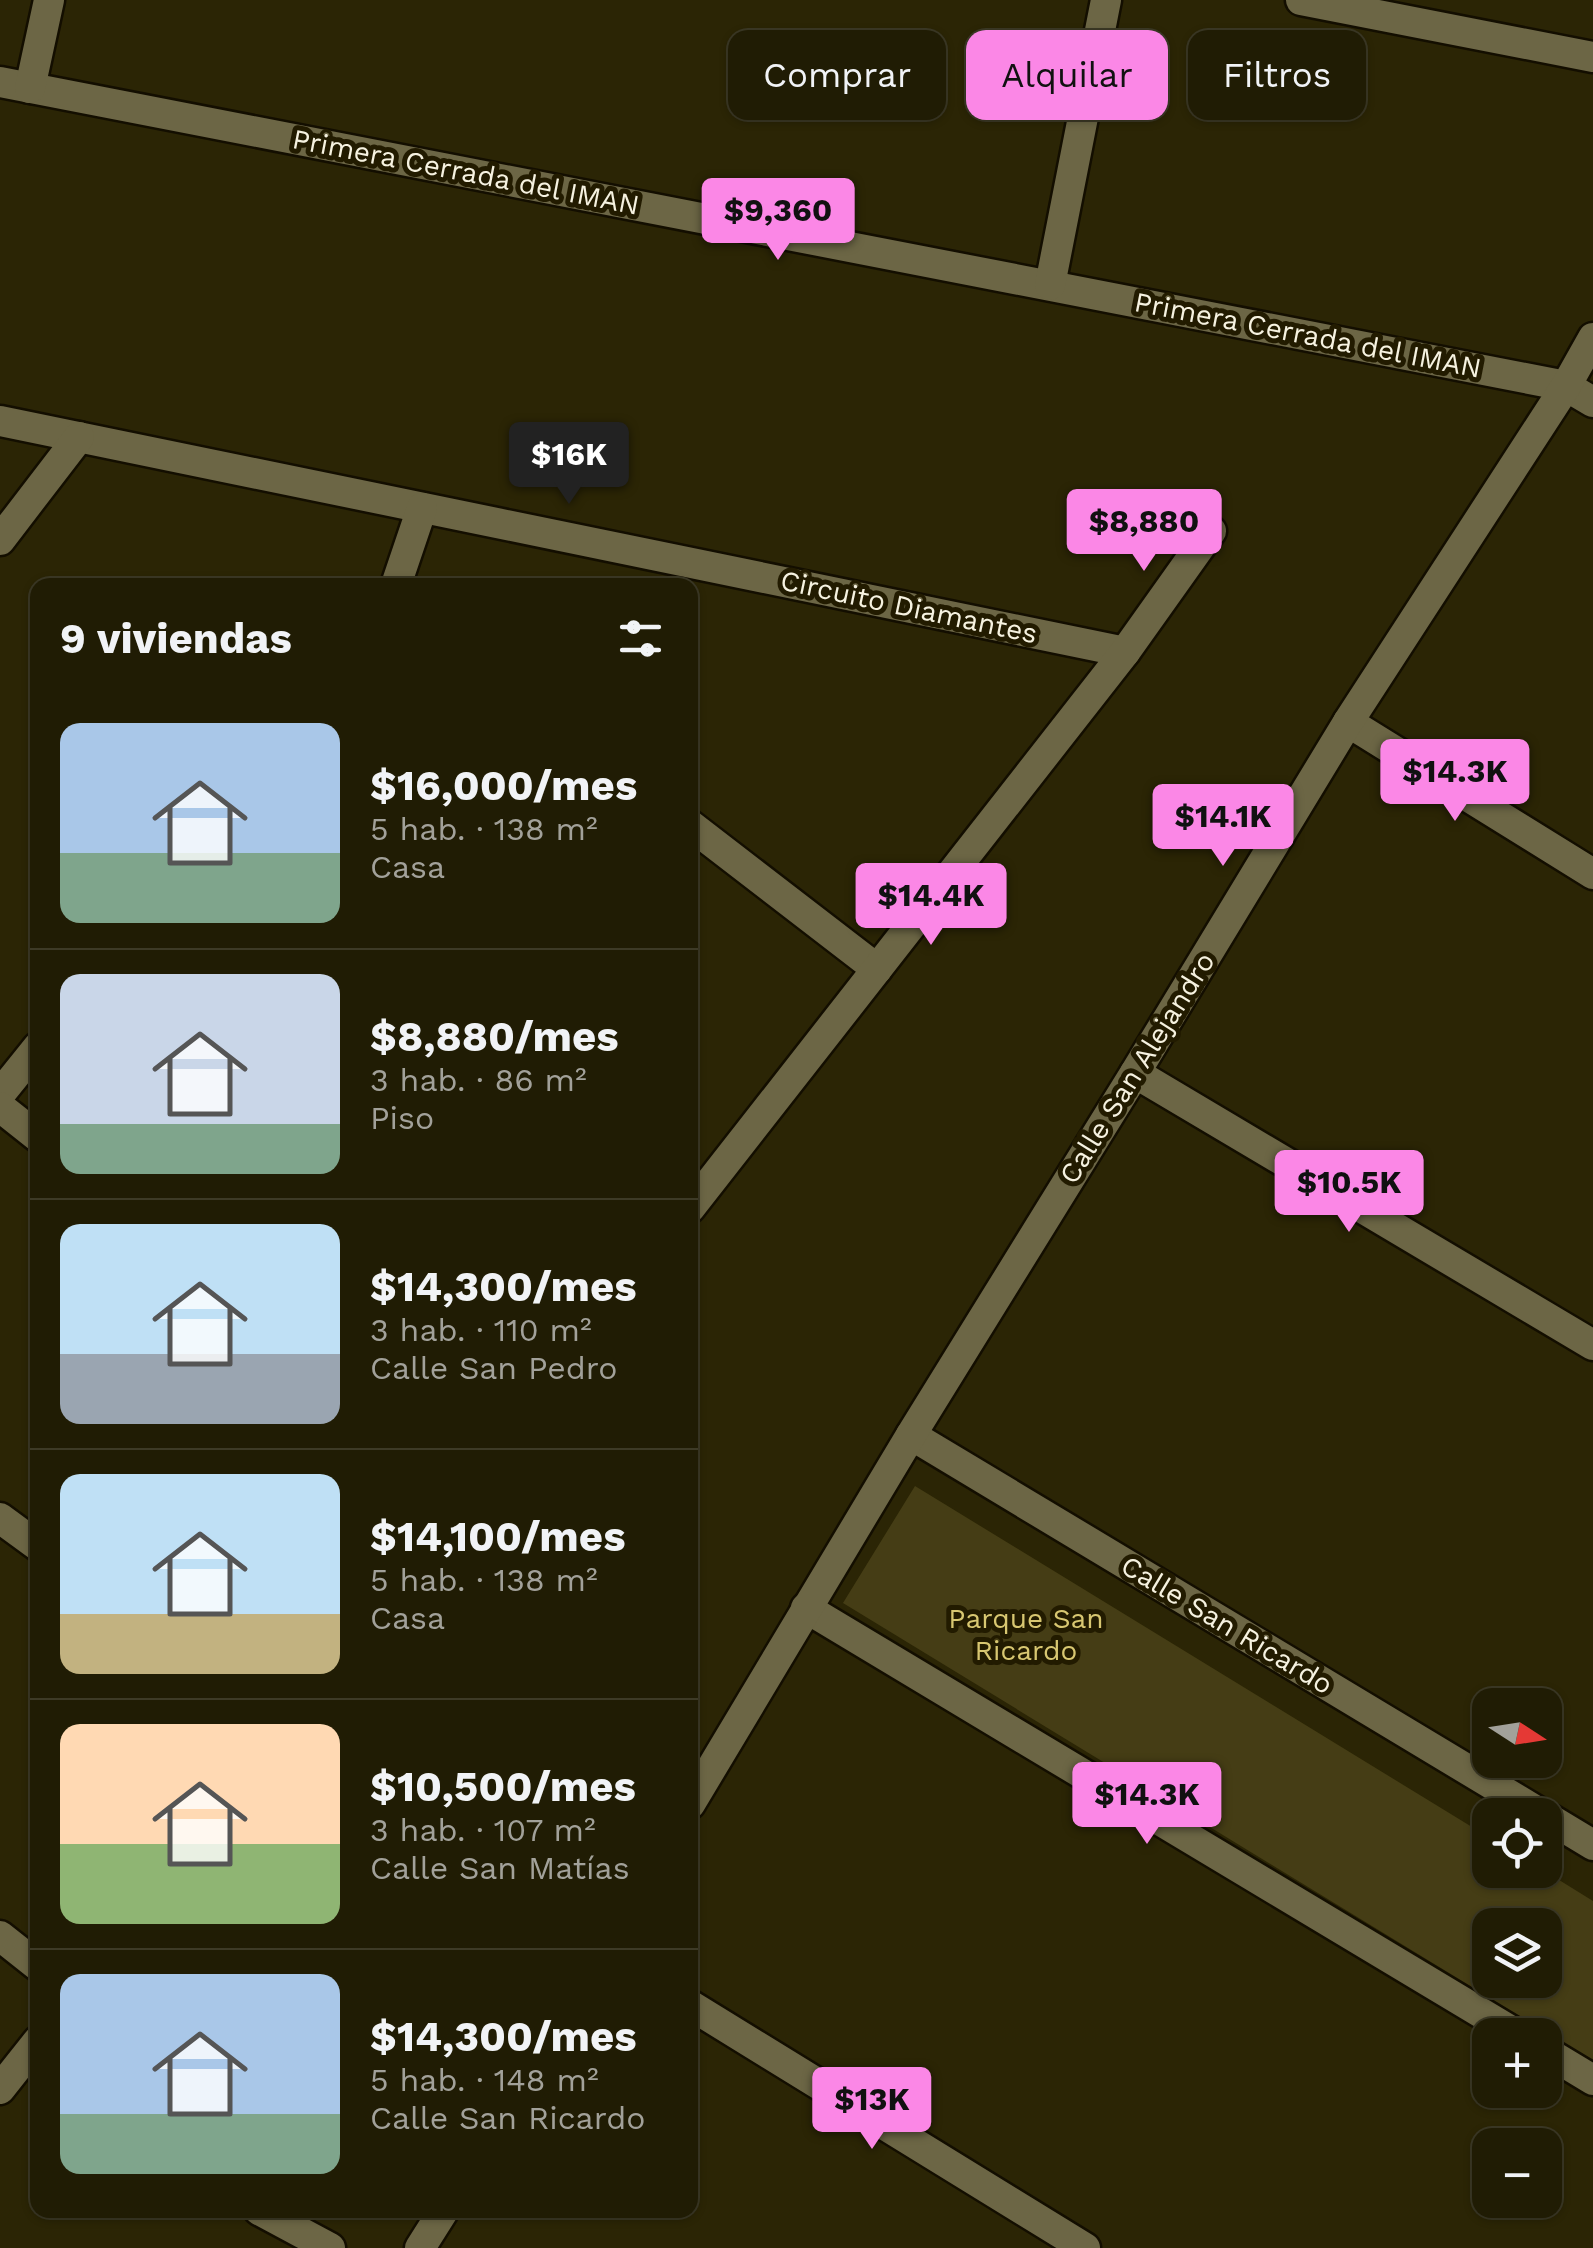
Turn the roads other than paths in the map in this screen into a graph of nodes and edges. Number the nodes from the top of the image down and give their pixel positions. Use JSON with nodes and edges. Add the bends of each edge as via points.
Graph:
{"nodes":[{"id":1,"x":49,"y":0,"type":"edge"},
{"id":2,"x":1106,"y":0,"type":"edge"},
{"id":3,"x":1301,"y":0,"type":"edge"},
{"id":4,"x":1593,"y":58,"type":"edge"},
{"id":5,"x":0,"y":82,"type":"edge"},
{"id":6,"x":30,"y":88,"type":"junction"},
{"id":7,"x":1050,"y":285,"type":"junction"},
{"id":8,"x":1593,"y":338,"type":"edge"},
{"id":9,"x":1566,"y":386,"type":"junction"},
{"id":10,"x":1593,"y":402,"type":"edge"},
{"id":11,"x":0,"y":421,"type":"edge"},
{"id":12,"x":79,"y":438,"type":"junction"},
{"id":13,"x":422,"y":508,"type":"junction"},
{"id":14,"x":1211,"y":531,"type":"dead end"},
{"id":15,"x":0,"y":540,"type":"edge"},
{"id":16,"x":398,"y":578,"type":"edge"},
{"id":17,"x":1125,"y":652,"type":"junction"},
{"id":18,"x":1348,"y":722,"type":"junction"},
{"id":19,"x":698,"y":831,"type":"edge"},
{"id":20,"x":1593,"y":874,"type":"edge"},
{"id":21,"x":877,"y":969,"type":"junction"},
{"id":22,"x":30,"y":1057,"type":"edge"},
{"id":23,"x":1135,"y":1073,"type":"junction"},
{"id":24,"x":0,"y":1094,"type":"edge"},
{"id":25,"x":0,"y":1107,"type":"edge"},
{"id":26,"x":30,"y":1131,"type":"edge"},
{"id":27,"x":698,"y":1198,"type":"edge"},
{"id":28,"x":1593,"y":1345,"type":"edge"},
{"id":29,"x":911,"y":1435,"type":"junction"},
{"id":30,"x":0,"y":1518,"type":"edge"},
{"id":31,"x":30,"y":1540,"type":"edge"},
{"id":32,"x":806,"y":1608,"type":"junction"},
{"id":33,"x":698,"y":1790,"type":"edge"},
{"id":34,"x":1514,"y":1798,"type":"edge"},
{"id":35,"x":1562,"y":1827,"type":"edge"},
{"id":36,"x":1593,"y":1845,"type":"edge"},
{"id":37,"x":0,"y":1936,"type":"edge"},
{"id":38,"x":30,"y":1960,"type":"edge"},
{"id":39,"x":698,"y":2010,"type":"edge"},
{"id":40,"x":1490,"y":2018,"type":"edge"},
{"id":41,"x":30,"y":2051,"type":"edge"},
{"id":42,"x":1562,"y":2061,"type":"edge"},
{"id":43,"x":1593,"y":2080,"type":"edge"},
{"id":44,"x":0,"y":2089,"type":"edge"},
{"id":45,"x":274,"y":2218,"type":"edge"},
{"id":46,"x":439,"y":2218,"type":"edge"},
{"id":47,"x":330,"y":2248,"type":"edge"},
{"id":48,"x":420,"y":2248,"type":"edge"},
{"id":49,"x":1086,"y":2248,"type":"edge"}],
"edges":[{"from":1,"to":6,"type":"street"},
{"from":2,"to":7,"type":"street"},
{"from":3,"to":4,"type":"street"},
{"from":5,"to":6,"type":"street","name":"Primera Cerrada del IMAN"},
{"from":6,"to":7,"type":"street","name":"Primera Cerrada del IMAN"},
{"from":7,"to":9,"type":"street","name":"Primera Cerrada del IMAN"},
{"from":8,"to":9,"type":"street","name":"Calle San Alejandro"},
{"from":9,"to":10,"type":"street","name":"Primera Cerrada del IMAN"},
{"from":9,"to":18,"type":"street","name":"Calle San Alejandro"},
{"from":11,"to":12,"type":"street","name":"Circuito Diamantes"},
{"from":12,"to":13,"type":"street","name":"Circuito Diamantes"},
{"from":12,"to":15,"type":"street"},
{"from":13,"to":16,"type":"street"},
{"from":13,"to":17,"type":"street","name":"Circuito Diamantes"},
{"from":14,"to":17,"type":"street"},
{"from":17,"to":21,"type":"street"},
{"from":18,"to":20,"type":"street"},
{"from":18,"to":23,"type":"street","name":"Calle San Alejandro"},
{"from":19,"to":21,"type":"street"},
{"from":21,"to":27,"type":"street"},
{"from":22,"to":24,"type":"street"},
{"from":23,"to":28,"type":"street"},
{"from":23,"to":29,"type":"street","name":"Calle San Alejandro"},
{"from":25,"to":26,"type":"street"},
{"from":29,"to":32,"type":"street","name":"Calle San Alejandro"},
{"from":29,"to":34,"type":"street","name":"Calle San Ricardo"},
{"from":30,"to":31,"type":"street"},
{"from":32,"to":33,"type":"street","name":"Calle San Alejandro"},
{"from":32,"to":40,"type":"street"},
{"from":35,"to":36,"type":"street","name":"Calle San Ricardo"},
{"from":37,"to":38,"type":"street"},
{"from":39,"to":49,"type":"street"},
{"from":41,"to":44,"type":"street"},
{"from":42,"to":43,"type":"street"},
{"from":45,"to":47,"type":"street"},
{"from":46,"to":48,"type":"street"}]}
